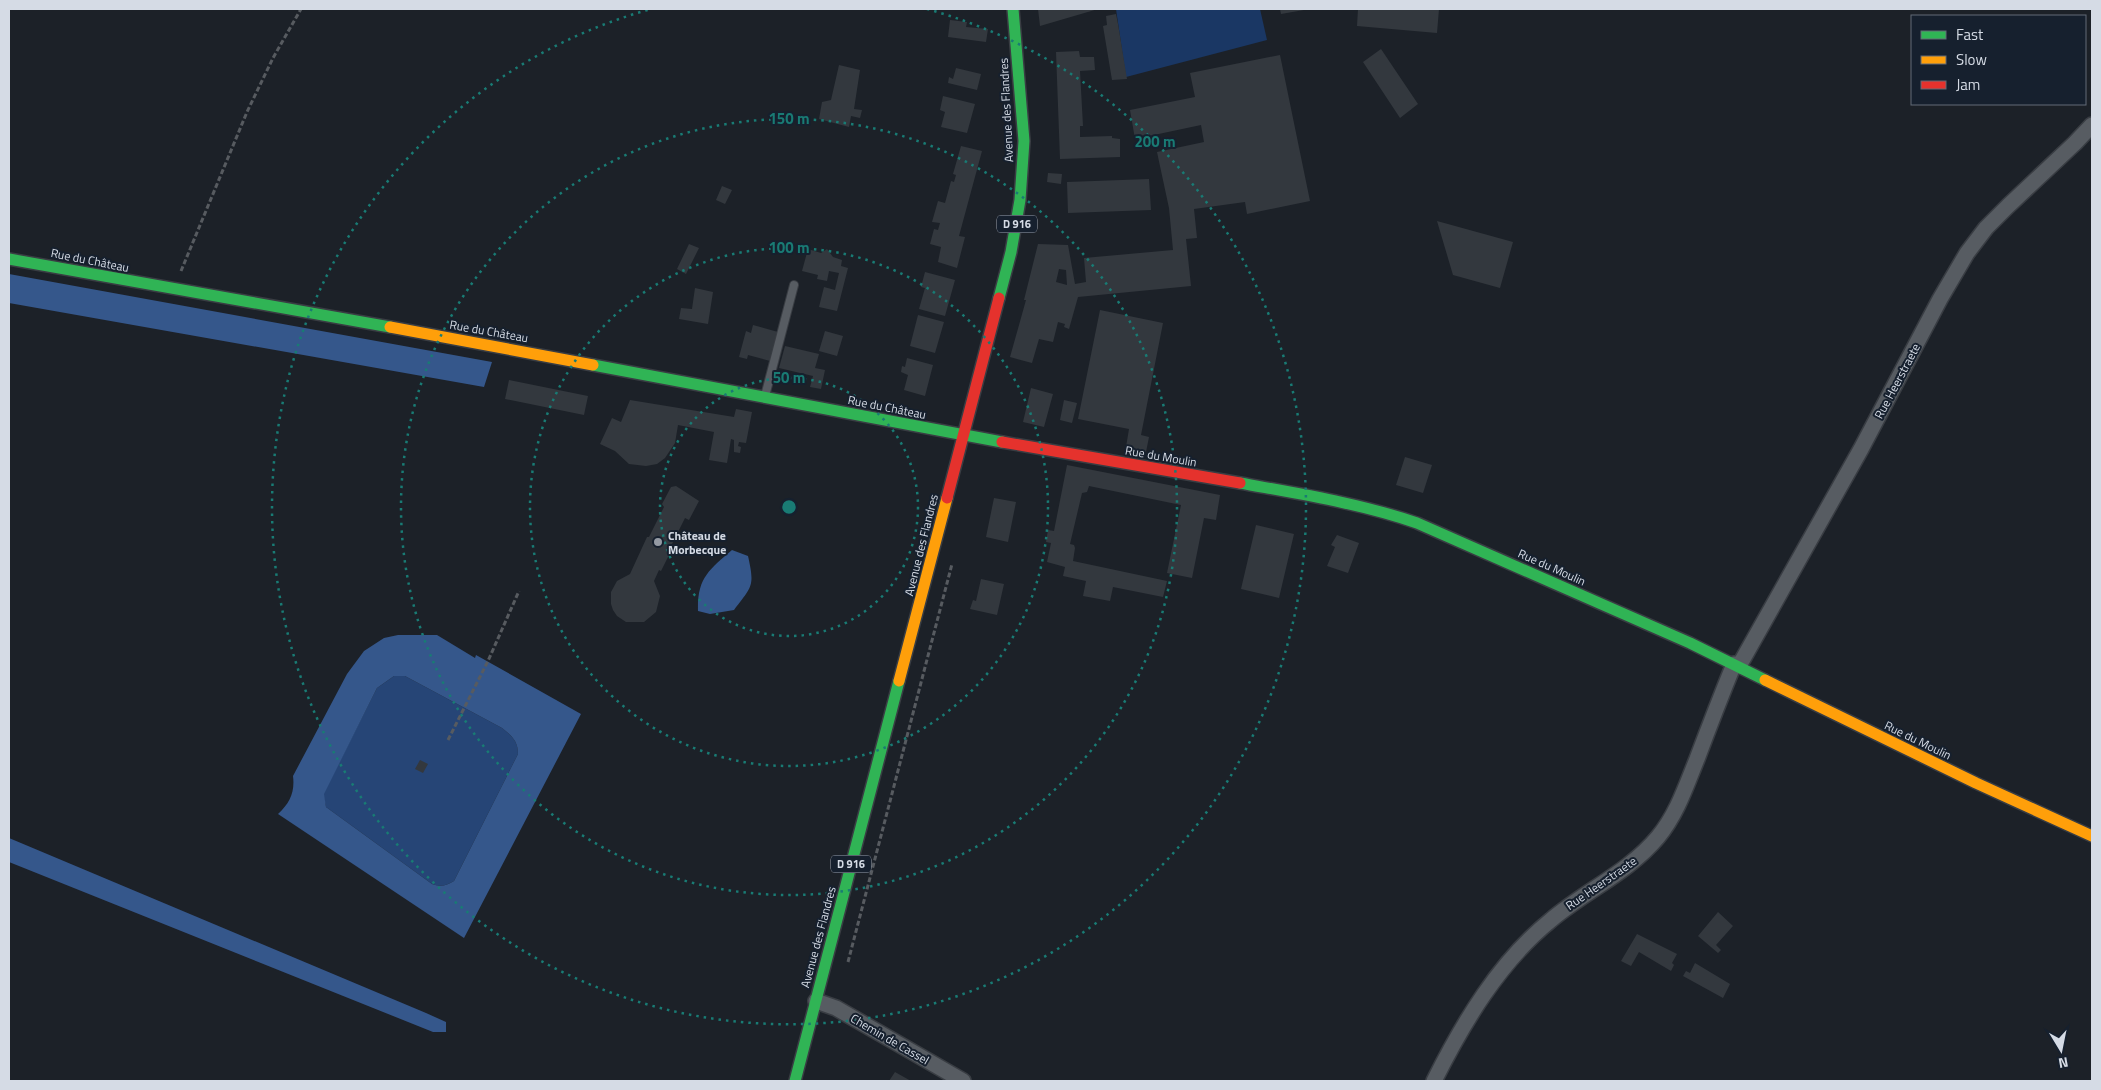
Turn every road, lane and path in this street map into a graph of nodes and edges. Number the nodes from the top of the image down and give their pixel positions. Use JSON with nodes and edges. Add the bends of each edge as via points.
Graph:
{"nodes":[{"id":1,"x":301,"y":9,"type":"edge"},
{"id":2,"x":1013,"y":9,"type":"edge"},
{"id":3,"x":2092,"y":125,"type":"edge"},
{"id":4,"x":9,"y":259,"type":"edge"},
{"id":5,"x":794,"y":284,"type":"dead end"},
{"id":6,"x":176,"y":290,"type":"junction"},
{"id":7,"x":765,"y":397,"type":"junction"},
{"id":8,"x":963,"y":434,"type":"junction"},
{"id":9,"x":953,"y":561,"type":"dead end"},
{"id":10,"x":519,"y":591,"type":"dead end"},
{"id":11,"x":1737,"y":665,"type":"junction"},
{"id":12,"x":448,"y":740,"type":"dead end"},
{"id":13,"x":2092,"y":836,"type":"edge"},
{"id":14,"x":846,"y":971,"type":"dead end"},
{"id":15,"x":816,"y":1001,"type":"junction"},
{"id":16,"x":795,"y":1081,"type":"edge"},
{"id":17,"x":964,"y":1081,"type":"edge"},
{"id":18,"x":1434,"y":1081,"type":"edge"}],
"edges":[{"from":1,"to":6,"type":"path","via":[[247,112],[184,260]]},
{"from":2,"to":8,"type":"street","name":"Avenue des Flandres","number":"D 916","via":[[1024,141],[1020,200],[1011,252]]},
{"from":3,"to":11,"type":"street","name":"Rue Heerstraete","via":[[1986,228],[1967,253],[1861,450]]},
{"from":4,"to":6,"type":"street","name":"Rue du Château"},
{"from":5,"to":7,"type":"lane"},
{"from":6,"to":7,"type":"street","name":"Rue du Château"},
{"from":7,"to":8,"type":"street","name":"Rue du Château"},
{"from":8,"to":11,"type":"street","name":"Rue du Moulin","via":[[1341,500],[1379,510],[1447,536]]},
{"from":8,"to":15,"type":"street","name":"Avenue des Flandres","number":"D 916"},
{"from":9,"to":14,"type":"path"},
{"from":10,"to":12,"type":"path","via":[[488,662]]},
{"from":11,"to":13,"type":"street","name":"Rue du Moulin","via":[[1976,783]]},
{"from":11,"to":18,"type":"street","name":"Rue Heerstraete","via":[[1683,796],[1664,830],[1638,857],[1556,916],[1517,952],[1480,1002]]},
{"from":15,"to":16,"type":"street","name":"Avenue des Flandres","number":"D 916"},
{"from":15,"to":17,"type":"street","name":"Chemin de Cassel","via":[[836,1008]]}]}
